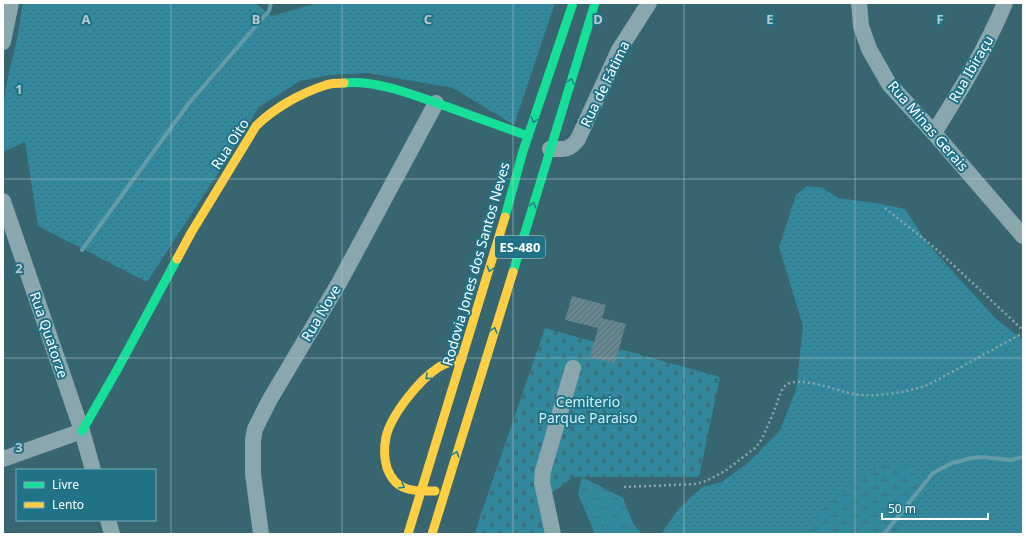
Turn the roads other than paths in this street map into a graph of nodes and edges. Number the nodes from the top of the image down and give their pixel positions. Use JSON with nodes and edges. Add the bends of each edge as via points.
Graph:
{"nodes":[{"id":1,"x":11,"y":3,"type":"edge"},
{"id":2,"x":572,"y":3,"type":"edge"},
{"id":3,"x":595,"y":3,"type":"edge"},
{"id":4,"x":649,"y":3,"type":"edge"},
{"id":5,"x":859,"y":3,"type":"edge"},
{"id":6,"x":1005,"y":3,"type":"edge"},
{"id":7,"x":3,"y":42,"type":"edge"},
{"id":8,"x":436,"y":102,"type":"junction"},
{"id":9,"x":934,"y":133,"type":"junction"},
{"id":10,"x":528,"y":136,"type":"junction"},
{"id":11,"x":550,"y":149,"type":"junction"},
{"id":12,"x":3,"y":201,"type":"edge"},
{"id":13,"x":1023,"y":236,"type":"edge"},
{"id":14,"x":462,"y":359,"type":"junction"},
{"id":15,"x":573,"y":368,"type":"dead end"},
{"id":16,"x":82,"y":431,"type":"junction"},
{"id":17,"x":3,"y":459,"type":"edge"},
{"id":18,"x":93,"y":469,"type":"edge"},
{"id":19,"x":421,"y":491,"type":"junction"},
{"id":20,"x":445,"y":491,"type":"junction"},
{"id":21,"x":108,"y":521,"type":"edge"},
{"id":22,"x":112,"y":534,"type":"edge"},
{"id":23,"x":261,"y":534,"type":"edge"},
{"id":24,"x":408,"y":534,"type":"edge"},
{"id":25,"x":432,"y":534,"type":"edge"},
{"id":26,"x":553,"y":534,"type":"edge"}],
"edges":[{"from":1,"to":7,"type":"street"},
{"from":2,"to":10,"type":"main road","name":"Rodovia Jones dos Santos Neves","number":"ES-480","one_way":true},
{"from":11,"to":3,"type":"main road","number":"ES-480","one_way":true},
{"from":4,"to":11,"type":"street","name":"Rua de Fátima","via":[[619,50],[574,145],[568,149]]},
{"from":5,"to":9,"type":"street","name":"Rua Minas Gerais","via":[[869,49],[889,84]]},
{"from":6,"to":9,"type":"street","name":"Rua Ibiraçu","via":[[993,32]]},
{"from":8,"to":10,"type":"main road","name":"Rua Oito"},
{"from":8,"to":16,"type":"main road","name":"Rua Oito","via":[[369,84],[327,84],[266,116],[252,133],[191,233]]},
{"from":8,"to":23,"type":"street","name":"Rua Nove","via":[[339,283],[255,429],[253,474]]},
{"from":9,"to":13,"type":"street","name":"Rua Minas Gerais"},
{"from":10,"to":14,"type":"main road","name":"Rodovia Jones dos Santos Neves","number":"ES-480","one_way":true},
{"from":20,"to":11,"type":"main road","number":"ES-480","one_way":true},
{"from":12,"to":16,"type":"street","name":"Rua Quatorze"},
{"from":14,"to":19,"type":"main road","name":"Rodovia Jones dos Santos Neves","number":"ES-480"},
{"from":14,"to":19,"type":"main road","one_way":true,"via":[[440,367],[426,378],[406,402],[386,435],[385,461],[389,473],[405,489]]},
{"from":15,"to":26,"type":"street","via":[[543,471],[542,483]]},
{"from":16,"to":17,"type":"street"},
{"from":16,"to":18,"type":"street","name":"Rua Quatorze"},
{"from":19,"to":20,"type":"main road"},
{"from":19,"to":24,"type":"main road","name":"Rodovia Jones dos Santos Neves","number":"ES-480"},
{"from":20,"to":25,"type":"main road","number":"ES-480"},
{"from":21,"to":22,"type":"street"}]}
